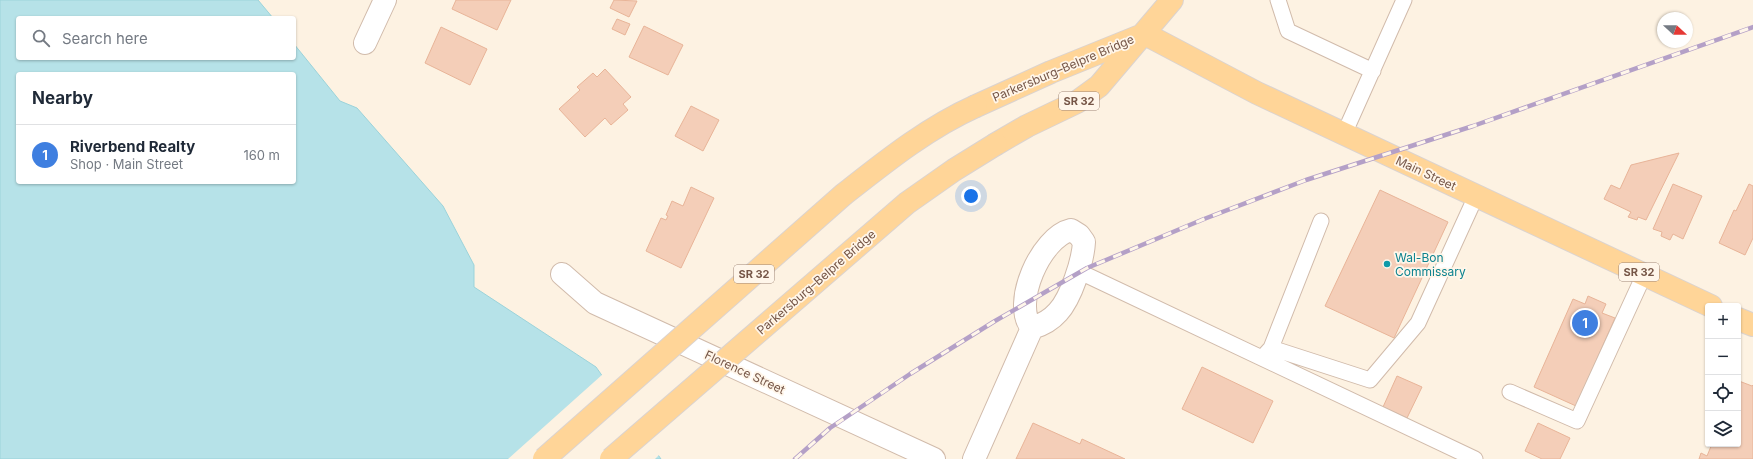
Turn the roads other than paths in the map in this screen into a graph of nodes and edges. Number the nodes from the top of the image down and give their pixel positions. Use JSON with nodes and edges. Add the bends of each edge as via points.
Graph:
{"nodes":[{"id":1,"x":385,"y":0,"type":"edge"},
{"id":2,"x":1172,"y":0,"type":"edge"},
{"id":3,"x":1278,"y":0,"type":"edge"},
{"id":4,"x":1404,"y":0,"type":"edge"},
{"id":5,"x":1145,"y":34,"type":"junction"},
{"id":6,"x":365,"y":43,"type":"dead end"},
{"id":7,"x":1373,"y":71,"type":"junction"},
{"id":8,"x":1344,"y":134,"type":"junction"},
{"id":9,"x":1476,"y":196,"type":"junction"},
{"id":10,"x":1321,"y":221,"type":"dead end"},
{"id":11,"x":1078,"y":271,"type":"junction"},
{"id":12,"x":562,"y":274,"type":"dead end"},
{"id":13,"x":1644,"y":275,"type":"junction"},
{"id":14,"x":1705,"y":303,"type":"edge"},
{"id":15,"x":1741,"y":319,"type":"edge"},
{"id":16,"x":1753,"y":325,"type":"edge"},
{"id":17,"x":1032,"y":328,"type":"junction"},
{"id":18,"x":1266,"y":353,"type":"junction"},
{"id":19,"x":1510,"y":392,"type":"dead end"},
{"id":20,"x":544,"y":459,"type":"edge"},
{"id":21,"x":611,"y":459,"type":"edge"},
{"id":22,"x":934,"y":459,"type":"edge"},
{"id":23,"x":974,"y":459,"type":"edge"},
{"id":24,"x":1475,"y":459,"type":"edge"}],
"edges":[{"from":1,"to":6,"type":"street"},
{"from":2,"to":5,"type":"main road"},
{"from":3,"to":7,"type":"lane","via":[[1288,30]]},
{"from":4,"to":7,"type":"lane"},
{"from":5,"to":8,"type":"main road","name":"Main Street","number":"SR 32","via":[[1256,93]]},
{"from":5,"to":20,"type":"main road","name":"Parkersburg–Belpre Bridge","number":"SR 32","bridge":true,"via":[[1044,75],[958,114],[899,152],[843,195]]},
{"from":5,"to":21,"type":"main road","name":"Parkersburg–Belpre Bridge","number":"SR 32","bridge":true,"via":[[1103,82],[1077,102],[996,144],[908,203]]},
{"from":7,"to":8,"type":"lane"},
{"from":8,"to":9,"type":"main road","name":"Main Street","number":"SR 32"},
{"from":9,"to":13,"type":"main road","name":"Main Street","number":"SR 32"},
{"from":9,"to":18,"type":"lane","via":[[1418,323],[1370,380]]},
{"from":10,"to":18,"type":"lane"},
{"from":11,"to":17,"type":"street","via":[[1059,312],[1040,326]]},
{"from":11,"to":17,"type":"street","via":[[1084,242],[1071,230],[1056,238],[1040,257],[1026,290],[1025,313]]},
{"from":11,"to":18,"type":"lane"},
{"from":12,"to":22,"type":"street","name":"Florence Street","via":[[596,303]]},
{"from":13,"to":14,"type":"main road","name":"Main Street","number":"SR 32"},
{"from":13,"to":19,"type":"lane","via":[[1577,421]]},
{"from":15,"to":16,"type":"main road"},
{"from":17,"to":23,"type":"street"},
{"from":18,"to":24,"type":"lane"}]}
